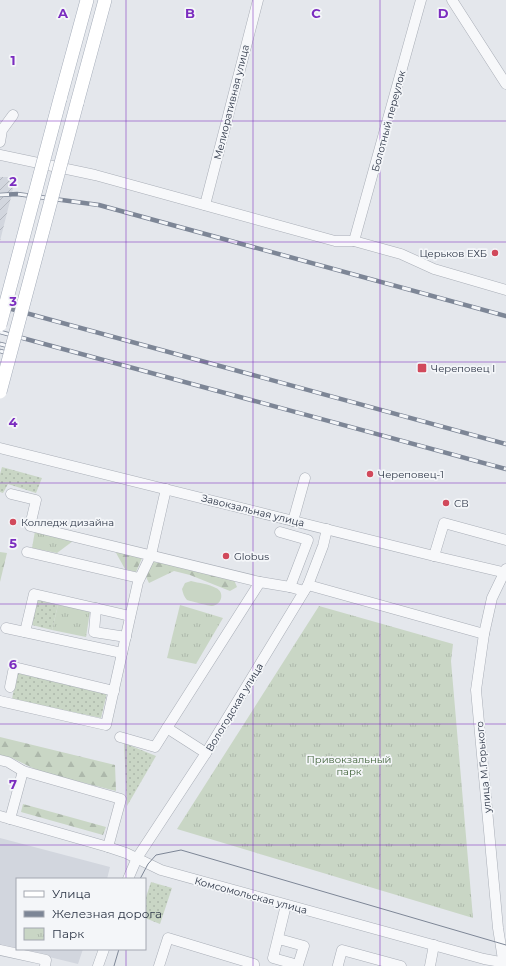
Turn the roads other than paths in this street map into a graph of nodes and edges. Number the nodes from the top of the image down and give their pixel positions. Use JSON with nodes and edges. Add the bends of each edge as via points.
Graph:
{"nodes":[{"id":1,"x":87,"y":0,"type":"edge"},
{"id":2,"x":105,"y":0,"type":"edge"},
{"id":3,"x":258,"y":0,"type":"edge"},
{"id":4,"x":421,"y":0,"type":"edge"},
{"id":5,"x":452,"y":0,"type":"edge"},
{"id":6,"x":506,"y":84,"type":"edge"},
{"id":7,"x":14,"y":115,"type":"dead end"},
{"id":8,"x":0,"y":142,"type":"edge"},
{"id":9,"x":0,"y":154,"type":"edge"},
{"id":10,"x":205,"y":205,"type":"junction"},
{"id":11,"x":354,"y":241,"type":"junction"},
{"id":12,"x":506,"y":290,"type":"edge"},
{"id":13,"x":0,"y":325,"type":"edge"},
{"id":14,"x":0,"y":392,"type":"edge"},
{"id":15,"x":0,"y":448,"type":"edge"},
{"id":16,"x":305,"y":478,"type":"dead end"},
{"id":17,"x":166,"y":489,"type":"junction"},
{"id":18,"x":11,"y":494,"type":"dead end"},
{"id":19,"x":293,"y":521,"type":"junction"},
{"id":20,"x":327,"y":529,"type":"junction"},
{"id":21,"x":280,"y":532,"type":"dead end"},
{"id":22,"x":506,"y":540,"type":"edge"},
{"id":23,"x":27,"y":552,"type":"dead end"},
{"id":24,"x":151,"y":555,"type":"junction"},
{"id":25,"x":434,"y":556,"type":"junction"},
{"id":26,"x":506,"y":572,"type":"edge"},
{"id":27,"x":139,"y":578,"type":"junction"},
{"id":28,"x":260,"y":582,"type":"junction"},
{"id":29,"x":290,"y":587,"type":"junction"},
{"id":30,"x":306,"y":588,"type":"junction"},
{"id":31,"x":96,"y":608,"type":"junction"},
{"id":32,"x":130,"y":616,"type":"junction"},
{"id":33,"x":6,"y":628,"type":"dead end"},
{"id":34,"x":25,"y":632,"type":"junction"},
{"id":35,"x":484,"y":634,"type":"junction"},
{"id":36,"x":126,"y":637,"type":"junction"},
{"id":37,"x":122,"y":653,"type":"junction"},
{"id":38,"x":10,"y":688,"type":"dead end"},
{"id":39,"x":114,"y":691,"type":"junction"},
{"id":40,"x":0,"y":701,"type":"edge"},
{"id":41,"x":167,"y":728,"type":"junction"},
{"id":42,"x":120,"y":737,"type":"dead end"},
{"id":43,"x":206,"y":753,"type":"junction"},
{"id":44,"x":0,"y":760,"type":"edge"},
{"id":45,"x":23,"y":771,"type":"junction"},
{"id":46,"x":5,"y":818,"type":"edge"},
{"id":47,"x":108,"y":846,"type":"junction"},
{"id":48,"x":137,"y":858,"type":"junction"},
{"id":49,"x":128,"y":878,"type":"edge"},
{"id":50,"x":286,"y":904,"type":"junction"},
{"id":51,"x":279,"y":939,"type":"dead end"},
{"id":52,"x":434,"y":945,"type":"junction"},
{"id":53,"x":0,"y":950,"type":"edge"},
{"id":54,"x":104,"y":950,"type":"edge"},
{"id":55,"x":381,"y":963,"type":"edge"},
{"id":56,"x":505,"y":964,"type":"edge"},
{"id":57,"x":45,"y":966,"type":"edge"},
{"id":58,"x":98,"y":966,"type":"edge"},
{"id":59,"x":159,"y":966,"type":"edge"},
{"id":60,"x":254,"y":966,"type":"edge"},
{"id":61,"x":338,"y":966,"type":"edge"},
{"id":62,"x":401,"y":966,"type":"edge"},
{"id":63,"x":430,"y":966,"type":"edge"}],
"edges":[{"from":1,"to":13,"type":"main road","bridge":true},
{"from":2,"to":14,"type":"main road","bridge":true},
{"from":3,"to":10,"type":"street","name":"Мелиоративная улица"},
{"from":4,"to":11,"type":"street","name":"Болотный переулок"},
{"from":5,"to":6,"type":"street"},
{"from":7,"to":8,"type":"street","via":[[2,130]]},
{"from":9,"to":10,"type":"street","via":[[96,175]]},
{"from":10,"to":11,"type":"street","via":[[335,241]]},
{"from":11,"to":12,"type":"street","via":[[401,254],[434,269]]},
{"from":15,"to":17,"type":"street","name":"Завокзальная улица"},
{"from":16,"to":19,"type":"street"},
{"from":17,"to":19,"type":"street","name":"Завокзальная улица"},
{"from":17,"to":24,"type":"street"},
{"from":18,"to":24,"type":"street","via":[[36,500],[30,526]]},
{"from":19,"to":20,"type":"street","name":"Завокзальная улица"},
{"from":20,"to":25,"type":"street","name":"Завокзальная улица"},
{"from":20,"to":30,"type":"street","name":"Вологодская улица"},
{"from":21,"to":29,"type":"street","via":[[308,540]]},
{"from":22,"to":25,"type":"street","via":[[444,522]]},
{"from":23,"to":27,"type":"street"},
{"from":24,"to":27,"type":"street"},
{"from":24,"to":28,"type":"street"},
{"from":25,"to":26,"type":"street","name":"Завокзальная улица"},
{"from":26,"to":35,"type":"street","name":"улица М.Горького","via":[[494,593]]},
{"from":27,"to":32,"type":"street"},
{"from":28,"to":29,"type":"street"},
{"from":28,"to":41,"type":"street"},
{"from":29,"to":30,"type":"street"},
{"from":30,"to":35,"type":"street"},
{"from":30,"to":43,"type":"street","name":"Вологодская улица"},
{"from":31,"to":32,"type":"street"},
{"from":31,"to":34,"type":"street","via":[[34,594]]},
{"from":31,"to":36,"type":"street","via":[[94,632]]},
{"from":32,"to":36,"type":"street"},
{"from":33,"to":34,"type":"street"},
{"from":34,"to":37,"type":"street"},
{"from":35,"to":56,"type":"street","name":"улица М.Горького","via":[[476,690],[498,928]]},
{"from":36,"to":37,"type":"street"},
{"from":37,"to":39,"type":"street"},
{"from":38,"to":39,"type":"street","via":[[14,667]]},
{"from":39,"to":40,"type":"street","via":[[106,725]]},
{"from":41,"to":42,"type":"street","via":[[155,747]]},
{"from":41,"to":43,"type":"street"},
{"from":43,"to":48,"type":"street","name":"Вологодская улица"},
{"from":44,"to":45,"type":"street"},
{"from":45,"to":46,"type":"street"},
{"from":45,"to":47,"type":"street","via":[[121,799]]},
{"from":46,"to":47,"type":"street","name":"Комсомольская улица"},
{"from":47,"to":48,"type":"street","name":"Комсомольская улица"},
{"from":48,"to":49,"type":"street","name":"Вологодская улица"},
{"from":48,"to":50,"type":"street","name":"Комсомольская улица","via":[[161,870]]},
{"from":50,"to":51,"type":"street"},
{"from":50,"to":52,"type":"street","name":"Комсомольская улица"},
{"from":52,"to":56,"type":"street","name":"Комсомольская улица"},
{"from":52,"to":63,"type":"street"},
{"from":53,"to":57,"type":"street","via":[[46,960]]},
{"from":54,"to":58,"type":"street"},
{"from":55,"to":61,"type":"street","via":[[342,950]]},
{"from":55,"to":62,"type":"street"},
{"from":59,"to":60,"type":"street","via":[[168,938]]}]}
